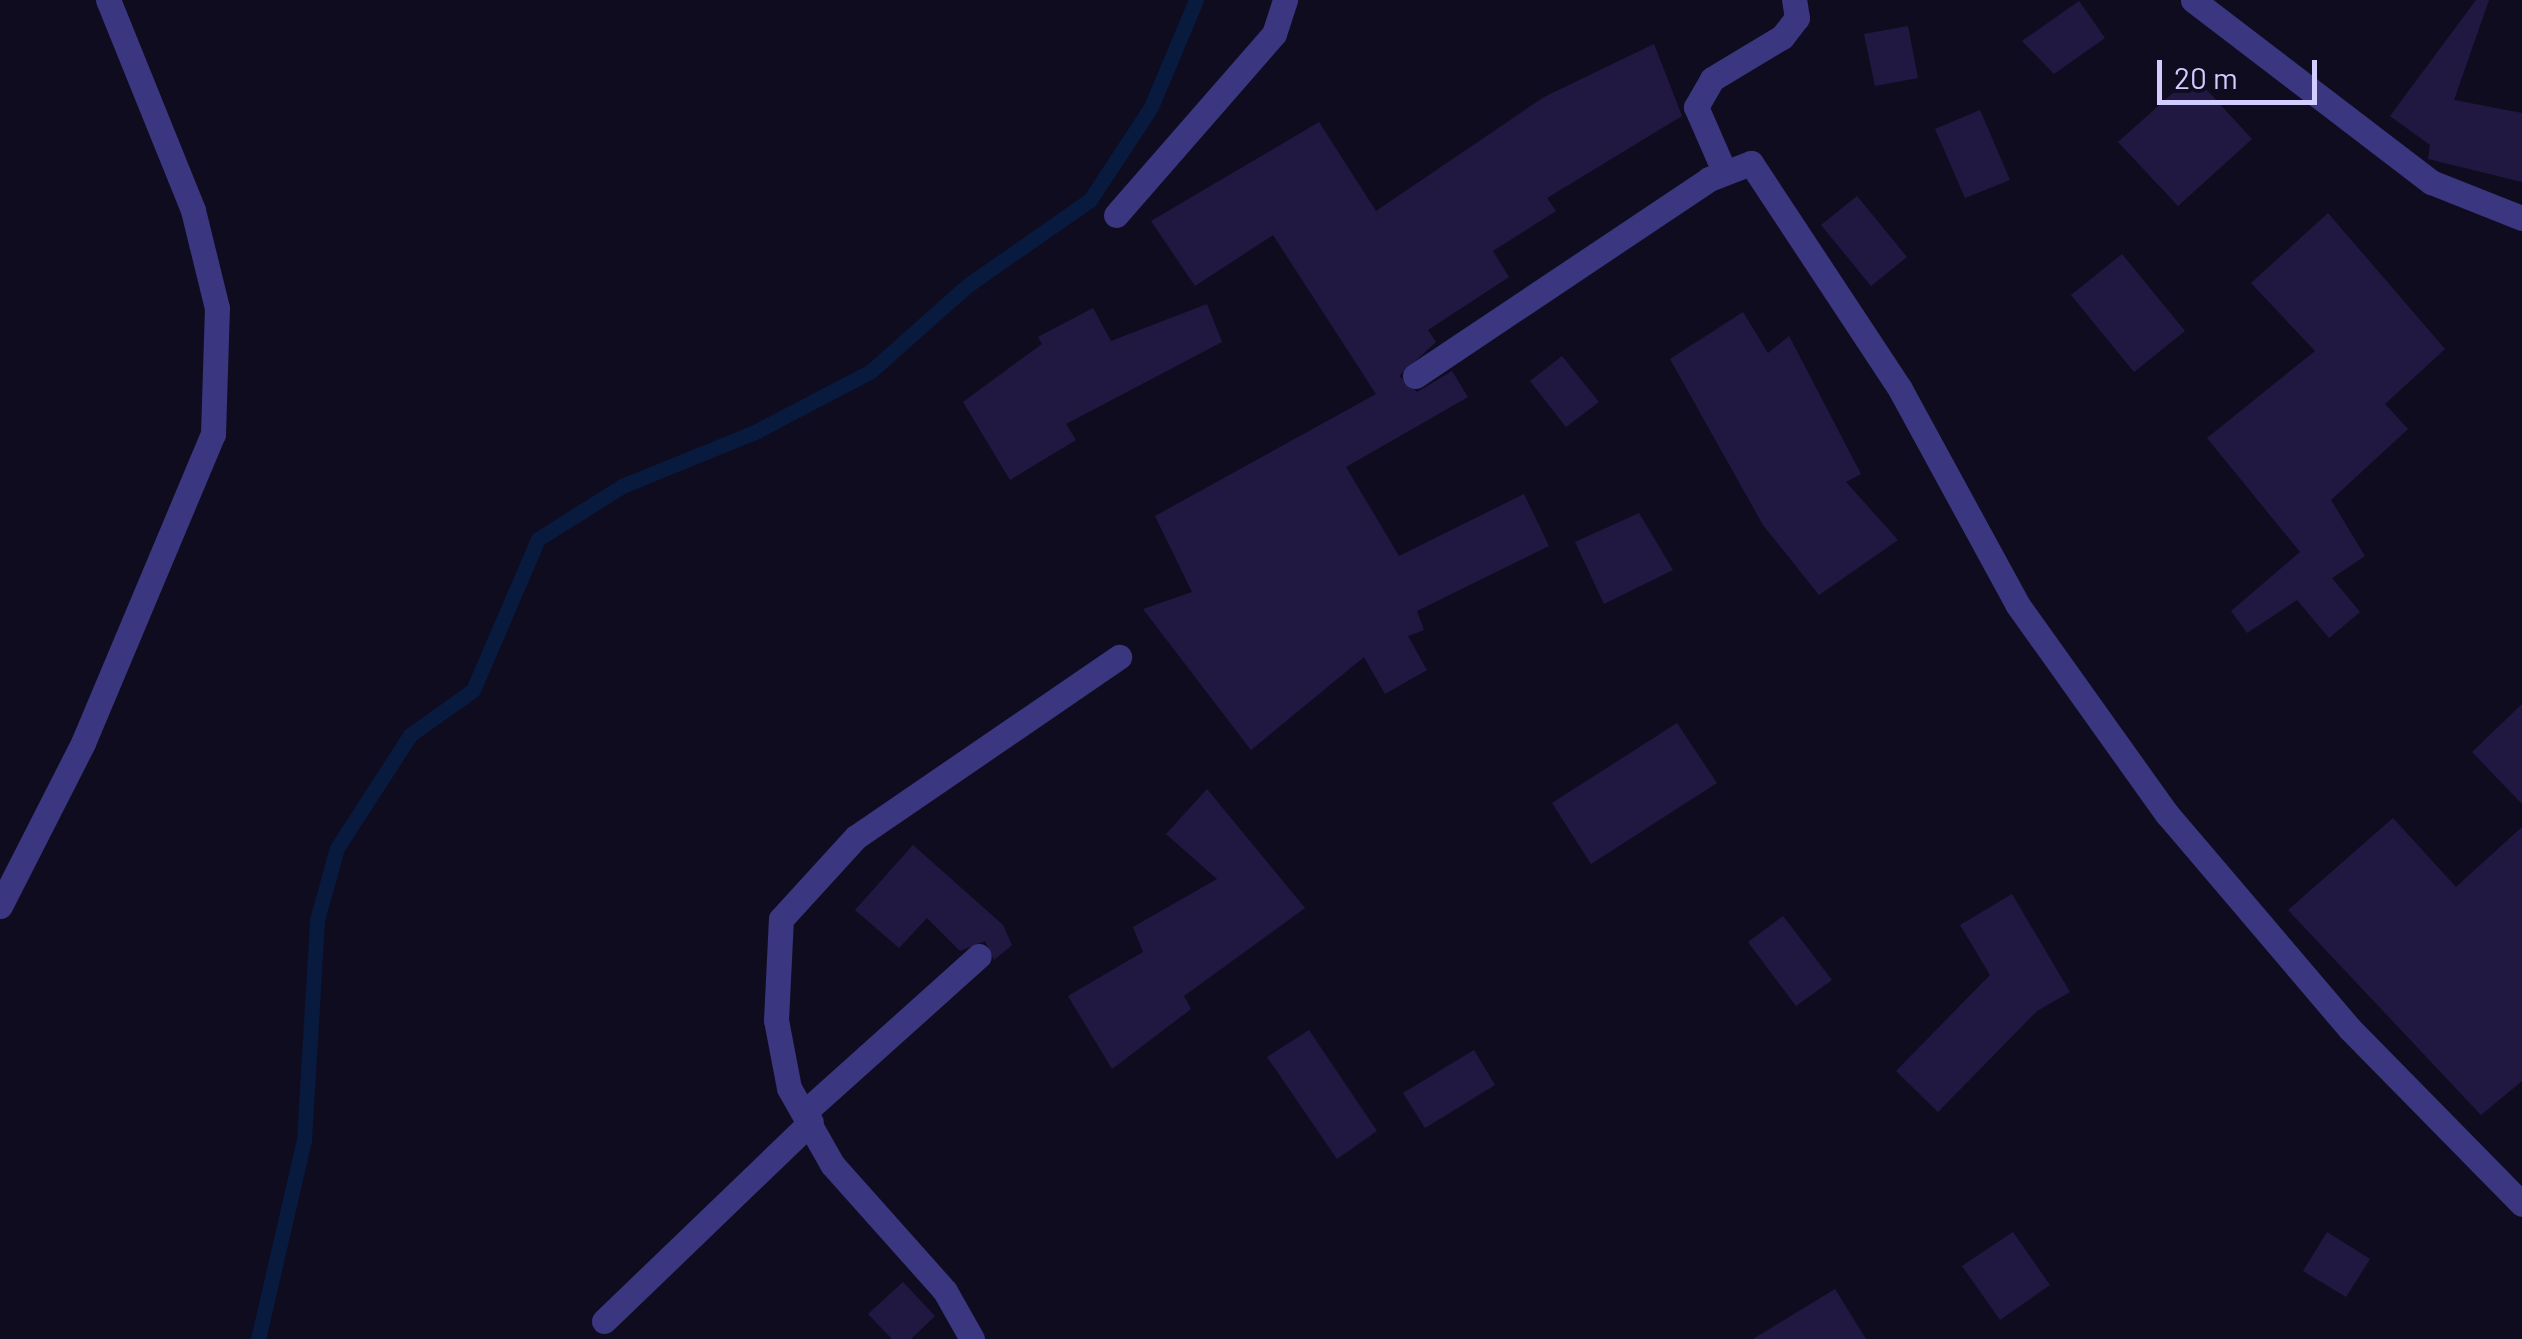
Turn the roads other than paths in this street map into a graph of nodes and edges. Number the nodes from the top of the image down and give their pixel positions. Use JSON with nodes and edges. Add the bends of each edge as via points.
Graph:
{"nodes":[{"id":1,"x":108,"y":0,"type":"edge"},
{"id":2,"x":1285,"y":0,"type":"edge"},
{"id":3,"x":1794,"y":0,"type":"edge"},
{"id":4,"x":2193,"y":0,"type":"edge"},
{"id":5,"x":1724,"y":171,"type":"junction"},
{"id":6,"x":1116,"y":215,"type":"dead end"},
{"id":7,"x":2522,"y":218,"type":"edge"},
{"id":8,"x":1415,"y":376,"type":"dead end"},
{"id":9,"x":1118,"y":657,"type":"dead end"},
{"id":10,"x":0,"y":906,"type":"edge"},
{"id":11,"x":980,"y":956,"type":"dead end"},
{"id":12,"x":809,"y":1117,"type":"junction"},
{"id":13,"x":2522,"y":1204,"type":"edge"},
{"id":14,"x":604,"y":1321,"type":"dead end"},
{"id":15,"x":972,"y":1339,"type":"edge"}],
"edges":[{"from":1,"to":10,"type":"street","via":[[193,210],[217,308],[213,434],[107,689]]},
{"from":2,"to":6,"type":"street","via":[[1274,34]]},
{"from":3,"to":5,"type":"street","via":[[1797,18],[1782,37],[1712,79],[1696,106]]},
{"from":4,"to":7,"type":"street","via":[[2432,182]]},
{"from":5,"to":8,"type":"street"},
{"from":5,"to":13,"type":"street","via":[[1751,162],[1900,389],[2017,604],[2167,814],[2350,1030]]},
{"from":9,"to":12,"type":"street","via":[[856,837],[780,919],[773,958],[780,1056]]},
{"from":11,"to":12,"type":"street"},
{"from":12,"to":14,"type":"street"},
{"from":12,"to":15,"type":"street","via":[[832,1164],[945,1290]]}]}
